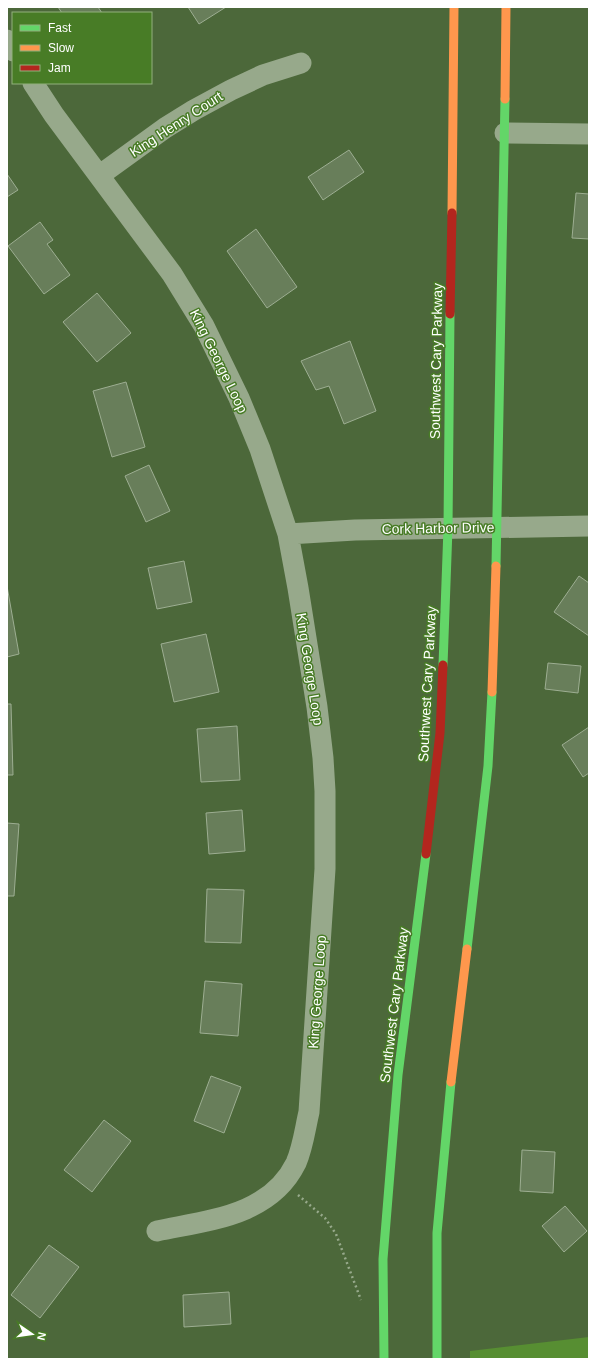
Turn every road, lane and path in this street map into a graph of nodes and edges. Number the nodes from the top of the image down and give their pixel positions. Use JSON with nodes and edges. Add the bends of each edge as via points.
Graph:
{"nodes":[{"id":1,"x":454,"y":7,"type":"edge"},
{"id":2,"x":506,"y":7,"type":"edge"},
{"id":3,"x":7,"y":40,"type":"edge"},
{"id":4,"x":12,"y":49,"type":"edge"},
{"id":5,"x":301,"y":64,"type":"dead end"},
{"id":6,"x":34,"y":84,"type":"edge"},
{"id":7,"x":505,"y":133,"type":"junction"},
{"id":8,"x":589,"y":134,"type":"edge"},
{"id":9,"x":100,"y":175,"type":"junction"},
{"id":10,"x":589,"y":526,"type":"edge"},
{"id":11,"x":448,"y":528,"type":"junction"},
{"id":12,"x":497,"y":528,"type":"junction"},
{"id":13,"x":288,"y":534,"type":"junction"},
{"id":14,"x":283,"y":1184,"type":"junction"},
{"id":15,"x":157,"y":1231,"type":"dead end"},
{"id":16,"x":362,"y":1307,"type":"dead end"},
{"id":17,"x":384,"y":1359,"type":"edge"},
{"id":18,"x":437,"y":1359,"type":"edge"}],
"edges":[{"from":1,"to":11,"type":"main road","name":"Southwest Cary Parkway"},
{"from":2,"to":7,"type":"main road"},
{"from":3,"to":4,"type":"street"},
{"from":5,"to":9,"type":"street","name":"King Henry Court","via":[[263,75],[194,110]]},
{"from":6,"to":9,"type":"street","name":"King George Loop"},
{"from":7,"to":8,"type":"street"},
{"from":7,"to":12,"type":"main road"},
{"from":9,"to":13,"type":"street","name":"King George Loop","via":[[172,274],[204,326],[239,398],[260,449]]},
{"from":10,"to":12,"type":"street","name":"Cork Harbor Drive"},
{"from":11,"to":12,"type":"street","name":"Cork Harbor Drive"},
{"from":11,"to":13,"type":"street","name":"Cork Harbor Drive"},
{"from":11,"to":17,"type":"main road","name":"Southwest Cary Parkway","via":[[440,733],[398,1074],[383,1259]]},
{"from":12,"to":18,"type":"main road","via":[[488,766],[450,1088],[437,1233]]},
{"from":13,"to":14,"type":"street","name":"King George Loop","via":[[317,707],[323,758],[326,827],[309,1112],[296,1162]]},
{"from":14,"to":15,"type":"street","name":"King George Loop","via":[[250,1209],[221,1218]]},
{"from":14,"to":16,"type":"path","via":[[325,1218],[336,1234],[360,1295]]}]}
